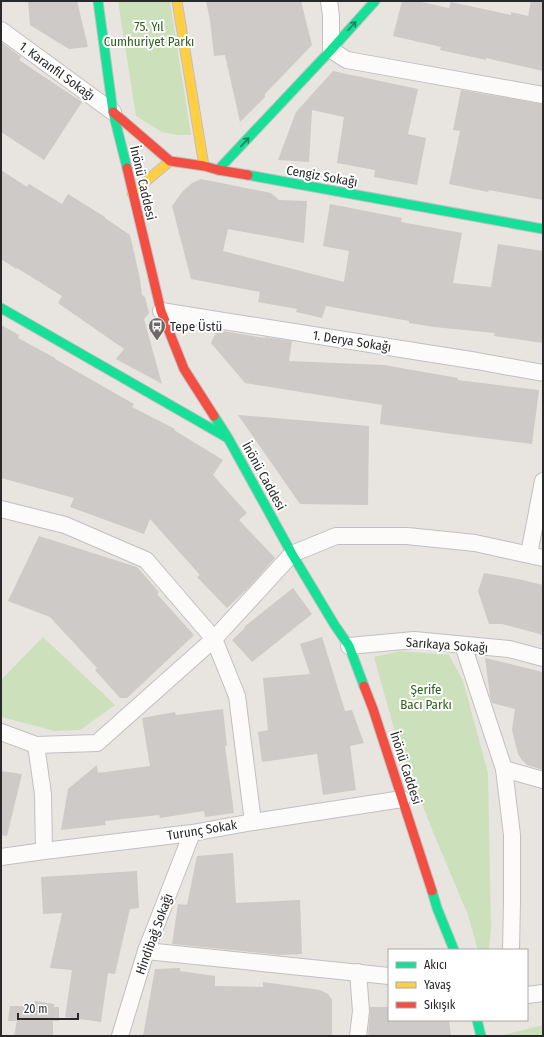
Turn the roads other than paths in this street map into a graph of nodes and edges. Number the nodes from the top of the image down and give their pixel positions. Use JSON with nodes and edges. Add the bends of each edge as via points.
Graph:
{"nodes":[{"id":1,"x":98,"y":1,"type":"edge"},
{"id":2,"x":177,"y":1,"type":"edge"},
{"id":3,"x":329,"y":1,"type":"edge"},
{"id":4,"x":375,"y":1,"type":"edge"},
{"id":5,"x":1,"y":30,"type":"edge"},
{"id":6,"x":331,"y":50,"type":"junction"},
{"id":7,"x":543,"y":95,"type":"edge"},
{"id":8,"x":113,"y":112,"type":"junction"},
{"id":9,"x":170,"y":161,"type":"junction"},
{"id":10,"x":204,"y":166,"type":"junction"},
{"id":11,"x":218,"y":170,"type":"junction"},
{"id":12,"x":132,"y":193,"type":"junction"},
{"id":13,"x":543,"y":229,"type":"edge"},
{"id":14,"x":1,"y":308,"type":"edge"},
{"id":15,"x":161,"y":310,"type":"junction"},
{"id":16,"x":543,"y":373,"type":"edge"},
{"id":17,"x":228,"y":438,"type":"junction"},
{"id":18,"x":543,"y":481,"type":"edge"},
{"id":19,"x":1,"y":509,"type":"edge"},
{"id":20,"x":292,"y":554,"type":"junction"},
{"id":21,"x":536,"y":556,"type":"edge"},
{"id":22,"x":214,"y":639,"type":"junction"},
{"id":23,"x":463,"y":645,"type":"junction"},
{"id":24,"x":349,"y":646,"type":"junction"},
{"id":25,"x":543,"y":658,"type":"edge"},
{"id":26,"x":1,"y":732,"type":"edge"},
{"id":27,"x":36,"y":745,"type":"junction"},
{"id":28,"x":504,"y":768,"type":"junction"},
{"id":29,"x":543,"y":780,"type":"edge"},
{"id":30,"x":402,"y":800,"type":"junction"},
{"id":31,"x":253,"y":822,"type":"junction"},
{"id":32,"x":192,"y":833,"type":"junction"},
{"id":33,"x":44,"y":850,"type":"junction"},
{"id":34,"x":1,"y":857,"type":"edge"},
{"id":35,"x":454,"y":949,"type":"edge"},
{"id":36,"x":511,"y":949,"type":"edge"},
{"id":37,"x":146,"y":951,"type":"junction"},
{"id":38,"x":358,"y":972,"type":"junction"},
{"id":39,"x":388,"y":976,"type":"edge"},
{"id":40,"x":543,"y":993,"type":"edge"},
{"id":41,"x":528,"y":995,"type":"edge"},
{"id":42,"x":477,"y":1021,"type":"edge"},
{"id":43,"x":120,"y":1036,"type":"edge"},
{"id":44,"x":358,"y":1036,"type":"edge"},
{"id":45,"x":481,"y":1036,"type":"edge"}],
"edges":[{"from":1,"to":8,"type":"street","name":"İnönü Caddesi"},
{"from":2,"to":10,"type":"street"},
{"from":3,"to":6,"type":"street"},
{"from":6,"to":4,"type":"street","one_way":true},
{"from":5,"to":8,"type":"street","name":"1. Karanfil Sokağı"},
{"from":6,"to":7,"type":"street","via":[[347,60]]},
{"from":11,"to":6,"type":"street","one_way":true},
{"from":8,"to":9,"type":"street"},
{"from":8,"to":12,"type":"street","name":"İnönü Caddesi"},
{"from":9,"to":10,"type":"street","name":"Cengiz Sokağı"},
{"from":9,"to":12,"type":"street"},
{"from":10,"to":11,"type":"street","name":"Cengiz Sokağı"},
{"from":11,"to":13,"type":"street","name":"Cengiz Sokağı"},
{"from":12,"to":15,"type":"street","name":"İnönü Caddesi"},
{"from":14,"to":17,"type":"street"},
{"from":15,"to":16,"type":"street","name":"1. Derya Sokağı"},
{"from":15,"to":17,"type":"street","name":"İnönü Caddesi","via":[[184,369]]},
{"from":17,"to":20,"type":"street","name":"İnönü Caddesi"},
{"from":18,"to":21,"type":"street"},
{"from":19,"to":22,"type":"street","via":[[65,525],[146,560]]},
{"from":20,"to":21,"type":"street","via":[[336,536],[407,536],[475,543]]},
{"from":20,"to":22,"type":"street"},
{"from":20,"to":24,"type":"street","name":"İnönü Caddesi"},
{"from":22,"to":27,"type":"street","via":[[97,742]]},
{"from":22,"to":31,"type":"street","via":[[237,696]]},
{"from":23,"to":24,"type":"street","name":"Sarıkaya Sokağı","via":[[414,640]]},
{"from":23,"to":25,"type":"street","name":"Sarıkaya Sokağı","via":[[509,649]]},
{"from":23,"to":28,"type":"street"},
{"from":24,"to":30,"type":"street","name":"İnönü Caddesi","via":[[373,709]]},
{"from":26,"to":27,"type":"street"},
{"from":27,"to":33,"type":"street","via":[[43,794]]},
{"from":28,"to":29,"type":"street"},
{"from":28,"to":36,"type":"street","via":[[512,835]]},
{"from":30,"to":31,"type":"street","name":"Turunç Sokak"},
{"from":30,"to":35,"type":"street","name":"İnönü Caddesi","via":[[437,908]]},
{"from":31,"to":32,"type":"street","name":"Turunç Sokak"},
{"from":32,"to":33,"type":"street","name":"Turunç Sokak"},
{"from":32,"to":37,"type":"street","name":"Hindibağ Sokağı"},
{"from":33,"to":34,"type":"street","name":"Turunç Sokak"},
{"from":37,"to":38,"type":"street"},
{"from":37,"to":43,"type":"street","name":"Hindibağ Sokağı"},
{"from":38,"to":39,"type":"street"},
{"from":38,"to":44,"type":"street","via":[[361,1011]]},
{"from":40,"to":41,"type":"street"},
{"from":42,"to":45,"type":"street"}]}
